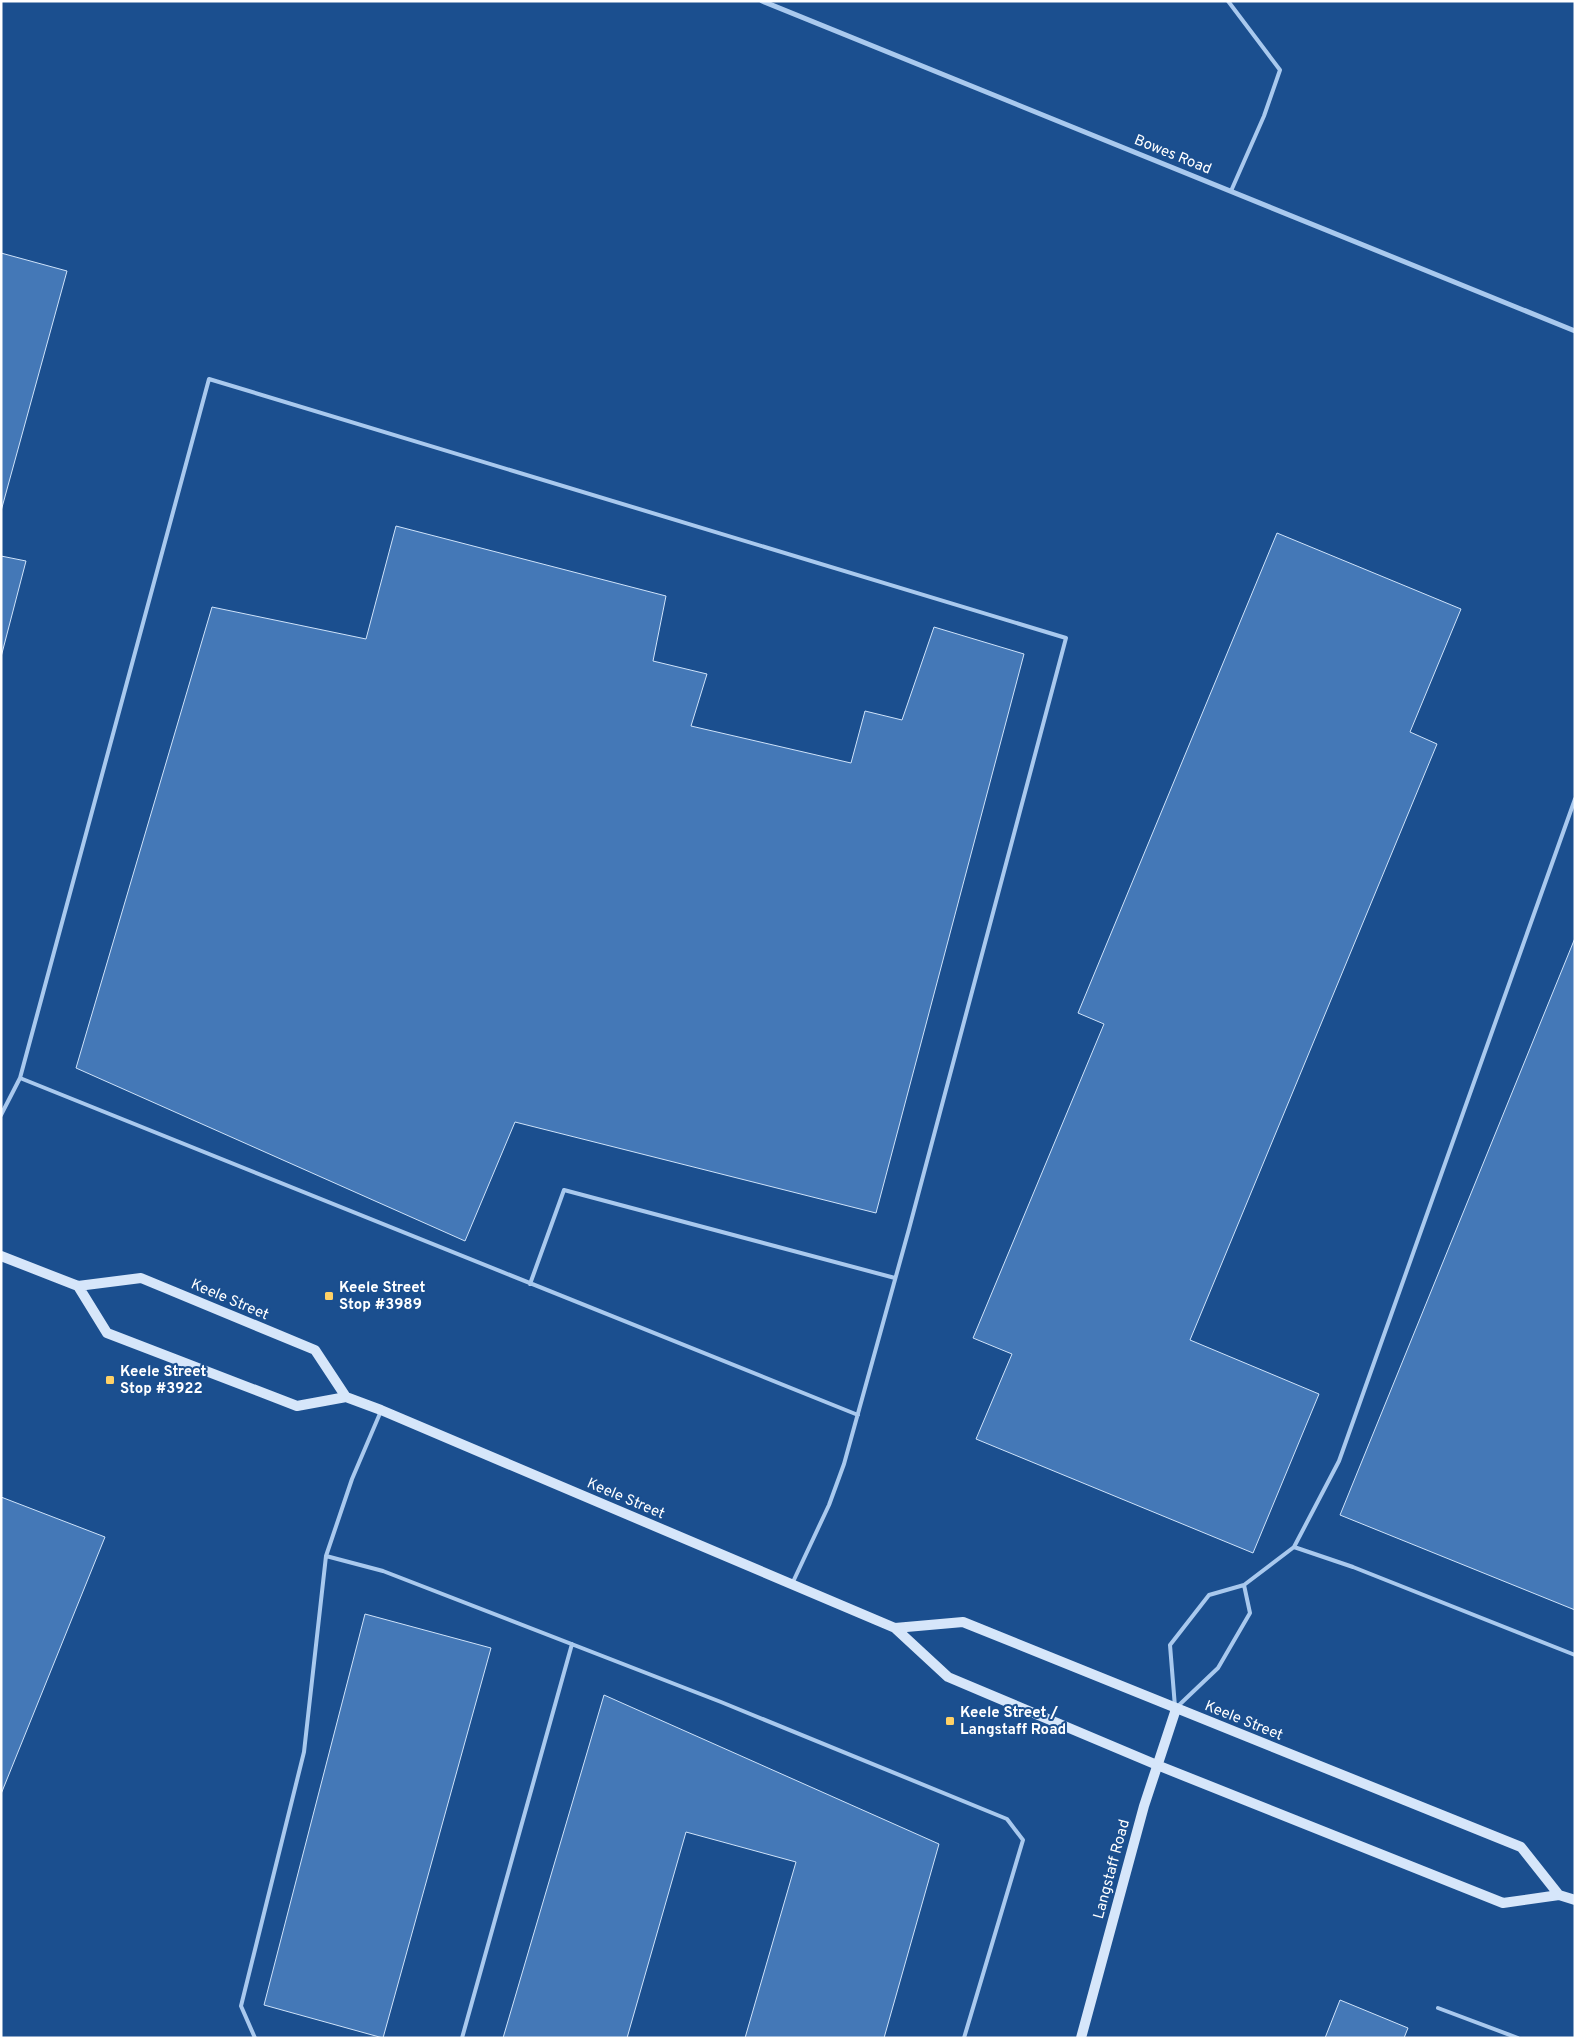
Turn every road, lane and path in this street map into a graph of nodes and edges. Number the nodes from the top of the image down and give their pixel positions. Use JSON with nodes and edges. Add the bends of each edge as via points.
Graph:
{"nodes":[{"id":1,"x":762,"y":1,"type":"edge"},
{"id":2,"x":1228,"y":1,"type":"edge"},
{"id":3,"x":1232,"y":192,"type":"junction"},
{"id":4,"x":1575,"y":330,"type":"edge"},
{"id":5,"x":1575,"y":799,"type":"edge"},
{"id":6,"x":20,"y":1078,"type":"junction"},
{"id":7,"x":1,"y":1115,"type":"edge"},
{"id":8,"x":1,"y":1256,"type":"edge"},
{"id":9,"x":896,"y":1278,"type":"junction"},
{"id":10,"x":530,"y":1284,"type":"junction"},
{"id":11,"x":78,"y":1286,"type":"junction"},
{"id":12,"x":346,"y":1397,"type":"junction"},
{"id":13,"x":381,"y":1410,"type":"junction"},
{"id":14,"x":858,"y":1415,"type":"junction"},
{"id":15,"x":1294,"y":1548,"type":"junction"},
{"id":16,"x":326,"y":1556,"type":"junction"},
{"id":17,"x":792,"y":1584,"type":"junction"},
{"id":18,"x":1244,"y":1585,"type":"junction"},
{"id":19,"x":895,"y":1628,"type":"junction"},
{"id":20,"x":572,"y":1644,"type":"junction"},
{"id":21,"x":1575,"y":1655,"type":"edge"},
{"id":22,"x":1176,"y":1709,"type":"junction"},
{"id":23,"x":1157,"y":1765,"type":"junction"},
{"id":24,"x":1559,"y":1894,"type":"junction"},
{"id":25,"x":1575,"y":1900,"type":"edge"},
{"id":26,"x":1438,"y":2008,"type":"dead end"},
{"id":27,"x":255,"y":2038,"type":"edge"},
{"id":28,"x":462,"y":2038,"type":"edge"},
{"id":29,"x":964,"y":2038,"type":"edge"},
{"id":30,"x":1081,"y":2038,"type":"edge"},
{"id":31,"x":1518,"y":2038,"type":"edge"}],
"edges":[{"from":1,"to":3,"type":"street","name":"Bowes Road"},
{"from":2,"to":3,"type":"lane","via":[[1280,70]]},
{"from":3,"to":4,"type":"street","name":"Bowes Road"},
{"from":5,"to":15,"type":"lane","via":[[1339,1461]]},
{"from":6,"to":7,"type":"lane"},
{"from":6,"to":9,"type":"lane","via":[[209,379],[1066,638]]},
{"from":6,"to":10,"type":"lane"},
{"from":8,"to":11,"type":"main road","name":"Keele Street"},
{"from":9,"to":10,"type":"lane","via":[[564,1190]]},
{"from":9,"to":14,"type":"lane"},
{"from":10,"to":14,"type":"lane"},
{"from":11,"to":12,"type":"main road","name":"Keele Street","via":[[141,1278],[315,1350]]},
{"from":11,"to":12,"type":"main road","via":[[107,1333],[296,1406]]},
{"from":12,"to":13,"type":"main road","name":"Keele Street"},
{"from":13,"to":16,"type":"lane","via":[[352,1479]]},
{"from":13,"to":17,"type":"main road","name":"Keele Street"},
{"from":14,"to":17,"type":"lane","via":[[829,1505]]},
{"from":15,"to":18,"type":"lane"},
{"from":15,"to":21,"type":"lane","via":[[1353,1567]]},
{"from":16,"to":20,"type":"lane","via":[[382,1571]]},
{"from":16,"to":27,"type":"lane","via":[[304,1752],[241,2006]]},
{"from":17,"to":19,"type":"main road","name":"Keele Street"},
{"from":18,"to":22,"type":"lane","via":[[1250,1613],[1218,1668]]},
{"from":18,"to":22,"type":"lane","via":[[1209,1595],[1170,1645]]},
{"from":19,"to":22,"type":"main road","name":"Keele Street","via":[[962,1622]]},
{"from":19,"to":23,"type":"main road","name":"Keele Street","via":[[948,1677]]},
{"from":20,"to":28,"type":"lane"},
{"from":20,"to":29,"type":"lane","via":[[1007,1819],[1023,1840]]},
{"from":22,"to":23,"type":"main road","name":"Langstaff Road"},
{"from":22,"to":24,"type":"main road","name":"Keele Street","via":[[1521,1847]]},
{"from":23,"to":24,"type":"main road","name":"Keele Street","via":[[1503,1903]]},
{"from":23,"to":30,"type":"main road","name":"Langstaff Road"},
{"from":24,"to":25,"type":"main road","name":"Keele Street"},
{"from":26,"to":31,"type":"lane"}]}
